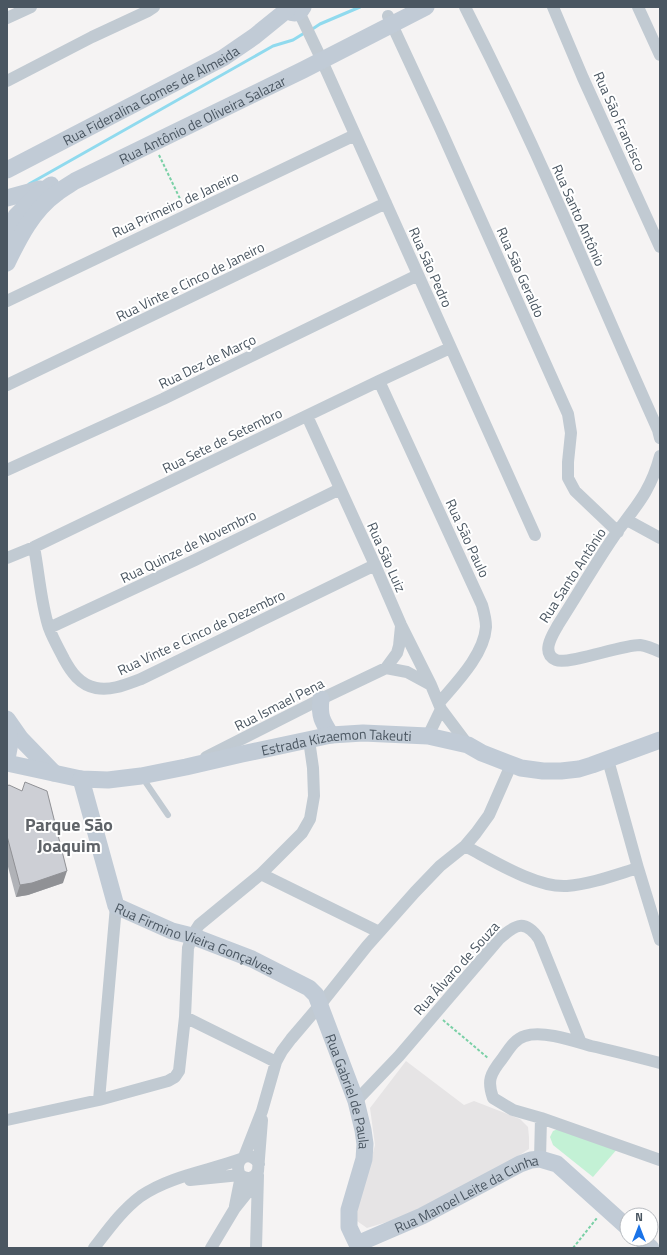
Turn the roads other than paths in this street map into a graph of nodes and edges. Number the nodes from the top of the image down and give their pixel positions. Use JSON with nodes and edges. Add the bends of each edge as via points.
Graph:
{"nodes":[{"id":1,"x":31,"y":7,"type":"edge"},
{"id":2,"x":154,"y":7,"type":"edge"},
{"id":3,"x":407,"y":7,"type":"edge"},
{"id":4,"x":426,"y":7,"type":"edge"},
{"id":5,"x":465,"y":7,"type":"edge"},
{"id":6,"x":553,"y":7,"type":"edge"},
{"id":7,"x":638,"y":7,"type":"edge"},
{"id":8,"x":295,"y":11,"type":"edge"},
{"id":9,"x":7,"y":18,"type":"edge"},
{"id":10,"x":391,"y":20,"type":"junction"},
{"id":11,"x":655,"y":30,"type":"edge"},
{"id":12,"x":320,"y":56,"type":"junction"},
{"id":13,"x":660,"y":56,"type":"edge"},
{"id":14,"x":7,"y":81,"type":"edge"},
{"id":15,"x":355,"y":135,"type":"junction"},
{"id":16,"x":7,"y":170,"type":"edge"},
{"id":17,"x":53,"y":184,"type":"junction"},
{"id":18,"x":7,"y":198,"type":"edge"},
{"id":19,"x":386,"y":203,"type":"junction"},
{"id":20,"x":41,"y":208,"type":"junction"},
{"id":21,"x":10,"y":213,"type":"edge"},
{"id":22,"x":12,"y":242,"type":"edge"},
{"id":23,"x":660,"y":247,"type":"edge"},
{"id":24,"x":7,"y":263,"type":"edge"},
{"id":25,"x":418,"y":275,"type":"junction"},
{"id":26,"x":7,"y":301,"type":"edge"},
{"id":27,"x":450,"y":348,"type":"junction"},
{"id":28,"x":379,"y":380,"type":"junction"},
{"id":29,"x":7,"y":385,"type":"edge"},
{"id":30,"x":307,"y":416,"type":"junction"},
{"id":31,"x":659,"y":433,"type":"edge"},
{"id":32,"x":660,"y":456,"type":"edge"},
{"id":33,"x":7,"y":470,"type":"edge"},
{"id":34,"x":340,"y":489,"type":"junction"},
{"id":35,"x":627,"y":520,"type":"junction"},
{"id":36,"x":618,"y":532,"type":"junction"},
{"id":37,"x":535,"y":535,"type":"dead end"},
{"id":38,"x":660,"y":538,"type":"edge"},
{"id":39,"x":34,"y":547,"type":"junction"},
{"id":40,"x":7,"y":558,"type":"edge"},
{"id":41,"x":375,"y":565,"type":"junction"},
{"id":42,"x":401,"y":625,"type":"junction"},
{"id":43,"x":49,"y":628,"type":"junction"},
{"id":44,"x":660,"y":652,"type":"edge"},
{"id":45,"x":386,"y":668,"type":"junction"},
{"id":46,"x":431,"y":684,"type":"junction"},
{"id":47,"x":321,"y":699,"type":"junction"},
{"id":48,"x":440,"y":706,"type":"junction"},
{"id":49,"x":7,"y":719,"type":"edge"},
{"id":50,"x":331,"y":735,"type":"junction"},
{"id":51,"x":428,"y":736,"type":"junction"},
{"id":52,"x":309,"y":740,"type":"junction"},
{"id":53,"x":660,"y":740,"type":"edge"},
{"id":54,"x":468,"y":745,"type":"junction"},
{"id":55,"x":7,"y":759,"type":"edge"},
{"id":56,"x":608,"y":760,"type":"junction"},
{"id":57,"x":7,"y":763,"type":"edge"},
{"id":58,"x":512,"y":765,"type":"junction"},
{"id":59,"x":186,"y":767,"type":"junction"},
{"id":60,"x":54,"y":773,"type":"junction"},
{"id":61,"x":141,"y":776,"type":"junction"},
{"id":62,"x":81,"y":779,"type":"junction"},
{"id":63,"x":168,"y":815,"type":"dead end"},
{"id":64,"x":465,"y":846,"type":"junction"},
{"id":65,"x":638,"y":868,"type":"junction"},
{"id":66,"x":261,"y":874,"type":"junction"},
{"id":67,"x":116,"y":906,"type":"junction"},
{"id":68,"x":379,"y":932,"type":"junction"},
{"id":69,"x":192,"y":936,"type":"junction"},
{"id":70,"x":660,"y":940,"type":"edge"},
{"id":71,"x":320,"y":1005,"type":"junction"},
{"id":72,"x":185,"y":1016,"type":"junction"},
{"id":73,"x":581,"y":1043,"type":"junction"},
{"id":74,"x":276,"y":1062,"type":"junction"},
{"id":75,"x":660,"y":1063,"type":"edge"},
{"id":76,"x":99,"y":1100,"type":"junction"},
{"id":77,"x":356,"y":1101,"type":"junction"},
{"id":78,"x":262,"y":1111,"type":"junction"},
{"id":79,"x":541,"y":1118,"type":"junction"},
{"id":80,"x":7,"y":1120,"type":"edge"},
{"id":81,"x":242,"y":1158,"type":"junction"},
{"id":82,"x":540,"y":1160,"type":"junction"},
{"id":83,"x":660,"y":1160,"type":"edge"},
{"id":84,"x":257,"y":1170,"type":"junction"},
{"id":85,"x":240,"y":1175,"type":"junction"},
{"id":86,"x":175,"y":1179,"type":"junction"},
{"id":87,"x":234,"y":1210,"type":"junction"},
{"id":88,"x":257,"y":1213,"type":"junction"},
{"id":89,"x":619,"y":1220,"type":"edge"},
{"id":90,"x":358,"y":1246,"type":"edge"},
{"id":91,"x":94,"y":1248,"type":"edge"},
{"id":92,"x":211,"y":1248,"type":"edge"},
{"id":93,"x":256,"y":1248,"type":"edge"}],
"edges":[{"from":1,"to":9,"type":"street"},
{"from":2,"to":14,"type":"street"},
{"from":3,"to":10,"type":"street","name":"Rua Antônio de Oliveira Salazar"},
{"from":4,"to":10,"type":"street","name":"Rua Antônio de Oliveira Salazar"},
{"from":5,"to":31,"type":"street","name":"Rua Santo Antônio","via":[[558,202]]},
{"from":6,"to":23,"type":"street","name":"Rua São Francisco"},
{"from":7,"to":11,"type":"street"},
{"from":8,"to":12,"type":"street","name":"Rua São Pedro"},
{"from":8,"to":16,"type":"street","name":"Rua Fideralina Gomes de Almeida","via":[[223,58]]},
{"from":10,"to":12,"type":"street","name":"Rua Antônio de Oliveira Salazar"},
{"from":10,"to":36,"type":"street","name":"Rua São Geraldo","via":[[568,414],[571,432],[568,478],[575,491]]},
{"from":11,"to":13,"type":"street"},
{"from":12,"to":15,"type":"street","name":"Rua São Pedro"},
{"from":12,"to":17,"type":"street","name":"Rua Antônio de Oliveira Salazar"},
{"from":12,"to":20,"type":"street","name":"Rua Antônio de Oliveira Salazar","via":[[75,181],[56,193]]},
{"from":15,"to":19,"type":"street","name":"Rua São Pedro"},
{"from":15,"to":26,"type":"street","name":"Rua Primeiro de Janeiro"},
{"from":17,"to":18,"type":"street"},
{"from":17,"to":21,"type":"street","name":"Rua Antônio de Oliveira Salazar"},
{"from":19,"to":25,"type":"street","name":"Rua São Pedro"},
{"from":19,"to":29,"type":"street","name":"Rua Vinte e Cinco de Janeiro"},
{"from":20,"to":21,"type":"street","via":[[30,214]]},
{"from":20,"to":22,"type":"street","name":"Rua Antônio de Oliveira Salazar"},
{"from":21,"to":22,"type":"street","via":[[18,231]]},
{"from":22,"to":24,"type":"street","name":"Rua Antônio de Oliveira Salazar"},
{"from":25,"to":27,"type":"street","name":"Rua São Pedro"},
{"from":25,"to":33,"type":"street","name":"Rua Dez de Março","via":[[163,399]]},
{"from":27,"to":28,"type":"street","name":"Rua Sete de Setembro"},
{"from":27,"to":37,"type":"street","name":"Rua São Pedro"},
{"from":28,"to":30,"type":"street","name":"Rua Sete de Setembro"},
{"from":28,"to":48,"type":"street","name":"Rua São Paulo","via":[[484,614],[485,636],[478,651]]},
{"from":30,"to":34,"type":"street","name":"Rua São Luiz"},
{"from":30,"to":39,"type":"street","name":"Rua Sete de Setembro"},
{"from":32,"to":35,"type":"street","name":"Rua Santo Antônio","via":[[656,472],[646,492]]},
{"from":34,"to":41,"type":"street","name":"Rua São Luiz"},
{"from":34,"to":43,"type":"street","name":"Rua Quinze de Novembro"},
{"from":35,"to":36,"type":"street","name":"Rua Santo Antônio"},
{"from":35,"to":38,"type":"street"},
{"from":36,"to":44,"type":"street","name":"Rua Santo Antônio","via":[[550,639],[550,655],[556,660],[567,661],[641,645]]},
{"from":39,"to":40,"type":"street","name":"Rua Sete de Setembro"},
{"from":39,"to":43,"type":"street","name":"Rua Vinte e Cinco de Dezembro"},
{"from":41,"to":42,"type":"street","name":"Rua São Luiz"},
{"from":41,"to":43,"type":"street","name":"Rua Vinte e Cinco de Dezembro","via":[[141,679],[108,689],[82,683],[71,671]]},
{"from":42,"to":45,"type":"street","name":"Rua Ismael Pena","via":[[397,653]]},
{"from":42,"to":46,"type":"street","name":"Rua São Luiz"},
{"from":45,"to":46,"type":"street","via":[[407,672]]},
{"from":45,"to":47,"type":"street","name":"Rua Ismael Pena"},
{"from":46,"to":48,"type":"street","name":"Rua São Luiz"},
{"from":47,"to":50,"type":"street","via":[[321,720]]},
{"from":47,"to":59,"type":"street","name":"Rua Ismael Pena"},
{"from":48,"to":51,"type":"street"},
{"from":48,"to":54,"type":"street","name":"Rua São Luiz"},
{"from":49,"to":55,"type":"street","via":[[10,743]]},
{"from":49,"to":60,"type":"street","via":[[21,739]]},
{"from":50,"to":51,"type":"street","name":"Estrada Kizaemon Takeuti","via":[[363,733]]},
{"from":50,"to":52,"type":"street","name":"Estrada Kizaemon Takeuti"},
{"from":51,"to":54,"type":"street","name":"Estrada Kizaemon Takeuti"},
{"from":52,"to":59,"type":"street","name":"Estrada Kizaemon Takeuti"},
{"from":52,"to":66,"type":"street","via":[[314,796],[310,820],[302,833]]},
{"from":53,"to":56,"type":"street","name":"Estrada Kizaemon Takeuti"},
{"from":54,"to":58,"type":"street","name":"Estrada Kizaemon Takeuti"},
{"from":56,"to":58,"type":"street","name":"Estrada Kizaemon Takeuti","via":[[580,769],[561,771],[542,771]]},
{"from":56,"to":65,"type":"street"},
{"from":57,"to":60,"type":"street","name":"Estrada Kizaemon Takeuti"},
{"from":58,"to":64,"type":"street","via":[[489,815]]},
{"from":59,"to":61,"type":"street","name":"Estrada Kizaemon Takeuti"},
{"from":60,"to":62,"type":"street","name":"Estrada Kizaemon Takeuti"},
{"from":61,"to":62,"type":"street","name":"Estrada Kizaemon Takeuti","via":[[108,780]]},
{"from":61,"to":63,"type":"lane"},
{"from":62,"to":67,"type":"street","name":"Rua Firmino Vieira Gonçalves"},
{"from":64,"to":65,"type":"street","via":[[548,885],[585,883]]},
{"from":64,"to":68,"type":"street","via":[[425,881]]},
{"from":65,"to":70,"type":"street"},
{"from":66,"to":68,"type":"street"},
{"from":66,"to":69,"type":"street","via":[[199,925]]},
{"from":67,"to":69,"type":"street","name":"Rua Firmino Vieira Gonçalves"},
{"from":67,"to":76,"type":"street"},
{"from":68,"to":71,"type":"street"},
{"from":69,"to":71,"type":"street","name":"Rua Firmino Vieira Gonçalves","via":[[252,959],[309,988],[316,995]]},
{"from":69,"to":72,"type":"street","via":[[188,948]]},
{"from":71,"to":74,"type":"street","via":[[291,1039]]},
{"from":71,"to":77,"type":"street","name":"Rua Gabriel de Paula"},
{"from":72,"to":74,"type":"street"},
{"from":72,"to":76,"type":"street","via":[[180,1059],[175,1077]]},
{"from":73,"to":75,"type":"street"},
{"from":73,"to":77,"type":"street","name":"Rua Álvaro de Souza","via":[[539,939],[532,930],[517,926],[499,939],[399,1056]]},
{"from":73,"to":79,"type":"street","via":[[536,1034],[526,1035],[513,1045],[491,1075],[489,1082],[493,1098],[513,1110]]},
{"from":74,"to":78,"type":"street"},
{"from":76,"to":80,"type":"street"},
{"from":77,"to":90,"type":"street","name":"Rua Gabriel de Paula","via":[[365,1144],[364,1159],[349,1210],[349,1227]]},
{"from":78,"to":81,"type":"street"},
{"from":78,"to":84,"type":"street","via":[[262,1137]]},
{"from":79,"to":82,"type":"street"},
{"from":79,"to":83,"type":"street"},
{"from":81,"to":84,"type":"street","via":[[254,1158]]},
{"from":81,"to":85,"type":"street","via":[[237,1165]]},
{"from":81,"to":86,"type":"street"},
{"from":82,"to":89,"type":"street","name":"Rua Manoel Leite da Cunha","via":[[557,1164]]},
{"from":82,"to":90,"type":"street","name":"Rua Manoel Leite da Cunha","via":[[520,1164],[422,1216]]},
{"from":84,"to":85,"type":"street","via":[[247,1178]]},
{"from":84,"to":87,"type":"street","via":[[247,1193]]},
{"from":84,"to":88,"type":"street"},
{"from":85,"to":86,"type":"street"},
{"from":85,"to":87,"type":"street"},
{"from":86,"to":91,"type":"street","via":[[130,1205]]},
{"from":87,"to":88,"type":"street","via":[[242,1209]]},
{"from":87,"to":92,"type":"street"},
{"from":88,"to":93,"type":"street"}]}
